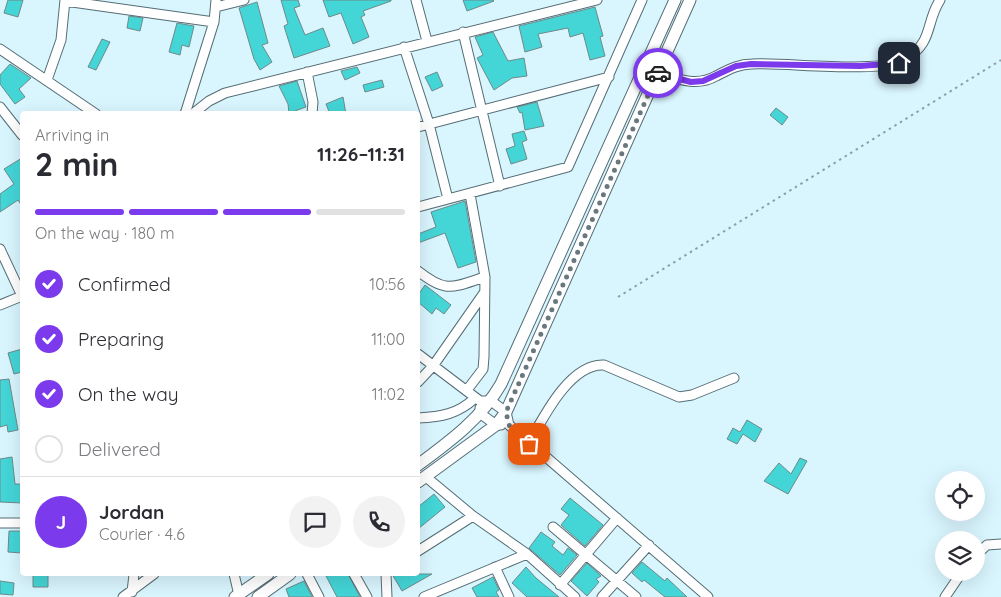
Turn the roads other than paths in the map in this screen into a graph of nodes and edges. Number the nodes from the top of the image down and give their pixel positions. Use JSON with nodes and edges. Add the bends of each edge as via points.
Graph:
{"nodes":[{"id":1,"x":66,"y":0,"type":"edge"},
{"id":2,"x":244,"y":0,"type":"edge"},
{"id":3,"x":416,"y":0,"type":"edge"},
{"id":4,"x":597,"y":0,"type":"edge"},
{"id":5,"x":642,"y":0,"type":"edge"},
{"id":6,"x":675,"y":0,"type":"edge"},
{"id":7,"x":690,"y":0,"type":"edge"},
{"id":8,"x":940,"y":0,"type":"edge"},
{"id":9,"x":216,"y":4,"type":"edge"},
{"id":10,"x":214,"y":22,"type":"junction"},
{"id":11,"x":463,"y":32,"type":"junction"},
{"id":12,"x":427,"y":41,"type":"junction"},
{"id":13,"x":404,"y":47,"type":"junction"},
{"id":14,"x":0,"y":49,"type":"edge"},
{"id":15,"x":307,"y":72,"type":"junction"},
{"id":16,"x":657,"y":73,"type":"junction"},
{"id":17,"x":609,"y":77,"type":"junction"},
{"id":18,"x":47,"y":80,"type":"junction"},
{"id":19,"x":0,"y":107,"type":"edge"},
{"id":20,"x":483,"y":110,"type":"junction"},
{"id":21,"x":92,"y":111,"type":"edge"},
{"id":22,"x":192,"y":111,"type":"edge"},
{"id":23,"x":193,"y":111,"type":"edge"},
{"id":24,"x":312,"y":111,"type":"edge"},
{"id":25,"x":429,"y":124,"type":"junction"},
{"id":26,"x":420,"y":126,"type":"edge"},
{"id":27,"x":20,"y":132,"type":"edge"},
{"id":28,"x":500,"y":186,"type":"junction"},
{"id":29,"x":470,"y":194,"type":"junction"},
{"id":30,"x":448,"y":199,"type":"junction"},
{"id":31,"x":420,"y":206,"type":"edge"},
{"id":32,"x":0,"y":248,"type":"edge"},
{"id":33,"x":420,"y":272,"type":"edge"},
{"id":34,"x":485,"y":277,"type":"junction"},
{"id":35,"x":20,"y":292,"type":"edge"},
{"id":36,"x":484,"y":293,"type":"junction"},
{"id":37,"x":20,"y":297,"type":"edge"},
{"id":38,"x":0,"y":305,"type":"edge"},
{"id":39,"x":420,"y":356,"type":"edge"},
{"id":40,"x":433,"y":366,"type":"junction"},
{"id":41,"x":734,"y":378,"type":"dead end"},
{"id":42,"x":420,"y":380,"type":"edge"},
{"id":43,"x":467,"y":390,"type":"junction"},
{"id":44,"x":482,"y":400,"type":"junction"},
{"id":45,"x":506,"y":412,"type":"junction"},
{"id":46,"x":480,"y":414,"type":"junction"},
{"id":47,"x":420,"y":418,"type":"edge"},
{"id":48,"x":496,"y":424,"type":"junction"},
{"id":49,"x":509,"y":425,"type":"junction"},
{"id":50,"x":529,"y":444,"type":"junction"},
{"id":51,"x":420,"y":463,"type":"edge"},
{"id":52,"x":422,"y":479,"type":"edge"},
{"id":53,"x":473,"y":516,"type":"junction"},
{"id":54,"x":617,"y":518,"type":"junction"},
{"id":55,"x":0,"y":523,"type":"edge"},
{"id":56,"x":20,"y":523,"type":"edge"},
{"id":57,"x":554,"y":526,"type":"dead end"},
{"id":58,"x":1001,"y":544,"type":"edge"},
{"id":59,"x":649,"y":545,"type":"junction"},
{"id":60,"x":985,"y":547,"type":"edge"},
{"id":61,"x":420,"y":550,"type":"edge"},
{"id":62,"x":527,"y":554,"type":"junction"},
{"id":63,"x":586,"y":554,"type":"junction"},
{"id":64,"x":495,"y":567,"type":"junction"},
{"id":65,"x":134,"y":576,"type":"edge"},
{"id":66,"x":152,"y":576,"type":"edge"},
{"id":67,"x":234,"y":576,"type":"edge"},
{"id":68,"x":265,"y":576,"type":"edge"},
{"id":69,"x":287,"y":576,"type":"edge"},
{"id":70,"x":308,"y":576,"type":"edge"},
{"id":71,"x":355,"y":576,"type":"edge"},
{"id":72,"x":386,"y":576,"type":"edge"},
{"id":73,"x":617,"y":580,"type":"junction"},
{"id":74,"x":956,"y":581,"type":"edge"},
{"id":75,"x":560,"y":585,"type":"junction"},
{"id":76,"x":132,"y":594,"type":"edge"},
{"id":77,"x":237,"y":596,"type":"edge"},
{"id":78,"x":124,"y":597,"type":"edge"},
{"id":79,"x":258,"y":597,"type":"edge"},
{"id":80,"x":319,"y":597,"type":"edge"},
{"id":81,"x":367,"y":597,"type":"edge"},
{"id":82,"x":387,"y":597,"type":"edge"},
{"id":83,"x":424,"y":597,"type":"edge"},
{"id":84,"x":509,"y":597,"type":"edge"},
{"id":85,"x":575,"y":597,"type":"edge"},
{"id":86,"x":602,"y":597,"type":"edge"},
{"id":87,"x":636,"y":597,"type":"edge"},
{"id":88,"x":708,"y":597,"type":"edge"},
{"id":89,"x":946,"y":597,"type":"edge"}],
"edges":[{"from":1,"to":10,"type":"street"},
{"from":1,"to":18,"type":"street","via":[[61,40]]},
{"from":2,"to":9,"type":"street"},
{"from":3,"to":12,"type":"street"},
{"from":4,"to":11,"type":"street"},
{"from":5,"to":17,"type":"street"},
{"from":6,"to":44,"type":"main road","via":[[515,354]]},
{"from":7,"to":16,"type":"main road"},
{"from":8,"to":16,"type":"street","via":[[928,36],[899,63],[860,66],[751,64],[691,82]]},
{"from":9,"to":10,"type":"street"},
{"from":10,"to":22,"type":"street"},
{"from":11,"to":12,"type":"street"},
{"from":11,"to":20,"type":"street"},
{"from":12,"to":13,"type":"street"},
{"from":13,"to":15,"type":"street"},
{"from":13,"to":25,"type":"street"},
{"from":14,"to":18,"type":"street"},
{"from":15,"to":23,"type":"street","via":[[225,93]]},
{"from":15,"to":24,"type":"street","via":[[314,102]]},
{"from":16,"to":45,"type":"main road"},
{"from":17,"to":20,"type":"street"},
{"from":17,"to":28,"type":"street","via":[[568,167]]},
{"from":18,"to":21,"type":"street"},
{"from":19,"to":27,"type":"street"},
{"from":20,"to":25,"type":"street"},
{"from":20,"to":28,"type":"street"},
{"from":25,"to":26,"type":"street"},
{"from":25,"to":30,"type":"street"},
{"from":28,"to":29,"type":"street"},
{"from":29,"to":30,"type":"street"},
{"from":29,"to":34,"type":"street"},
{"from":30,"to":31,"type":"street"},
{"from":32,"to":35,"type":"street"},
{"from":33,"to":34,"type":"street","via":[[443,287],[454,287]]},
{"from":34,"to":36,"type":"street"},
{"from":36,"to":40,"type":"street"},
{"from":36,"to":43,"type":"street","via":[[483,369]]},
{"from":37,"to":38,"type":"street"},
{"from":39,"to":40,"type":"street"},
{"from":40,"to":42,"type":"street"},
{"from":40,"to":43,"type":"street"},
{"from":41,"to":50,"type":"street","via":[[679,397],[604,365],[590,366],[555,399]]},
{"from":43,"to":44,"type":"street"},
{"from":44,"to":45,"type":"street"},
{"from":44,"to":46,"type":"main road"},
{"from":44,"to":47,"type":"street","via":[[456,412]]},
{"from":45,"to":48,"type":"main road"},
{"from":45,"to":49,"type":"street"},
{"from":46,"to":48,"type":"street"},
{"from":46,"to":51,"type":"main road"},
{"from":48,"to":49,"type":"street"},
{"from":48,"to":52,"type":"main road"},
{"from":49,"to":50,"type":"street"},
{"from":50,"to":54,"type":"street"},
{"from":52,"to":53,"type":"street"},
{"from":53,"to":61,"type":"street"},
{"from":53,"to":62,"type":"street"},
{"from":54,"to":59,"type":"street"},
{"from":54,"to":63,"type":"street"},
{"from":55,"to":56,"type":"street"},
{"from":57,"to":63,"type":"street"},
{"from":58,"to":60,"type":"street"},
{"from":59,"to":73,"type":"street"},
{"from":59,"to":88,"type":"street"},
{"from":62,"to":64,"type":"street"},
{"from":62,"to":75,"type":"street"},
{"from":63,"to":73,"type":"street"},
{"from":63,"to":75,"type":"street"},
{"from":64,"to":83,"type":"street"},
{"from":64,"to":84,"type":"street"},
{"from":65,"to":76,"type":"street"},
{"from":66,"to":76,"type":"street"},
{"from":67,"to":77,"type":"street"},
{"from":68,"to":77,"type":"main road"},
{"from":69,"to":79,"type":"main road"},
{"from":70,"to":80,"type":"street"},
{"from":71,"to":81,"type":"street"},
{"from":72,"to":82,"type":"street"},
{"from":73,"to":86,"type":"street"},
{"from":73,"to":87,"type":"street"},
{"from":74,"to":89,"type":"street"},
{"from":75,"to":85,"type":"street"},
{"from":76,"to":78,"type":"street"}]}
